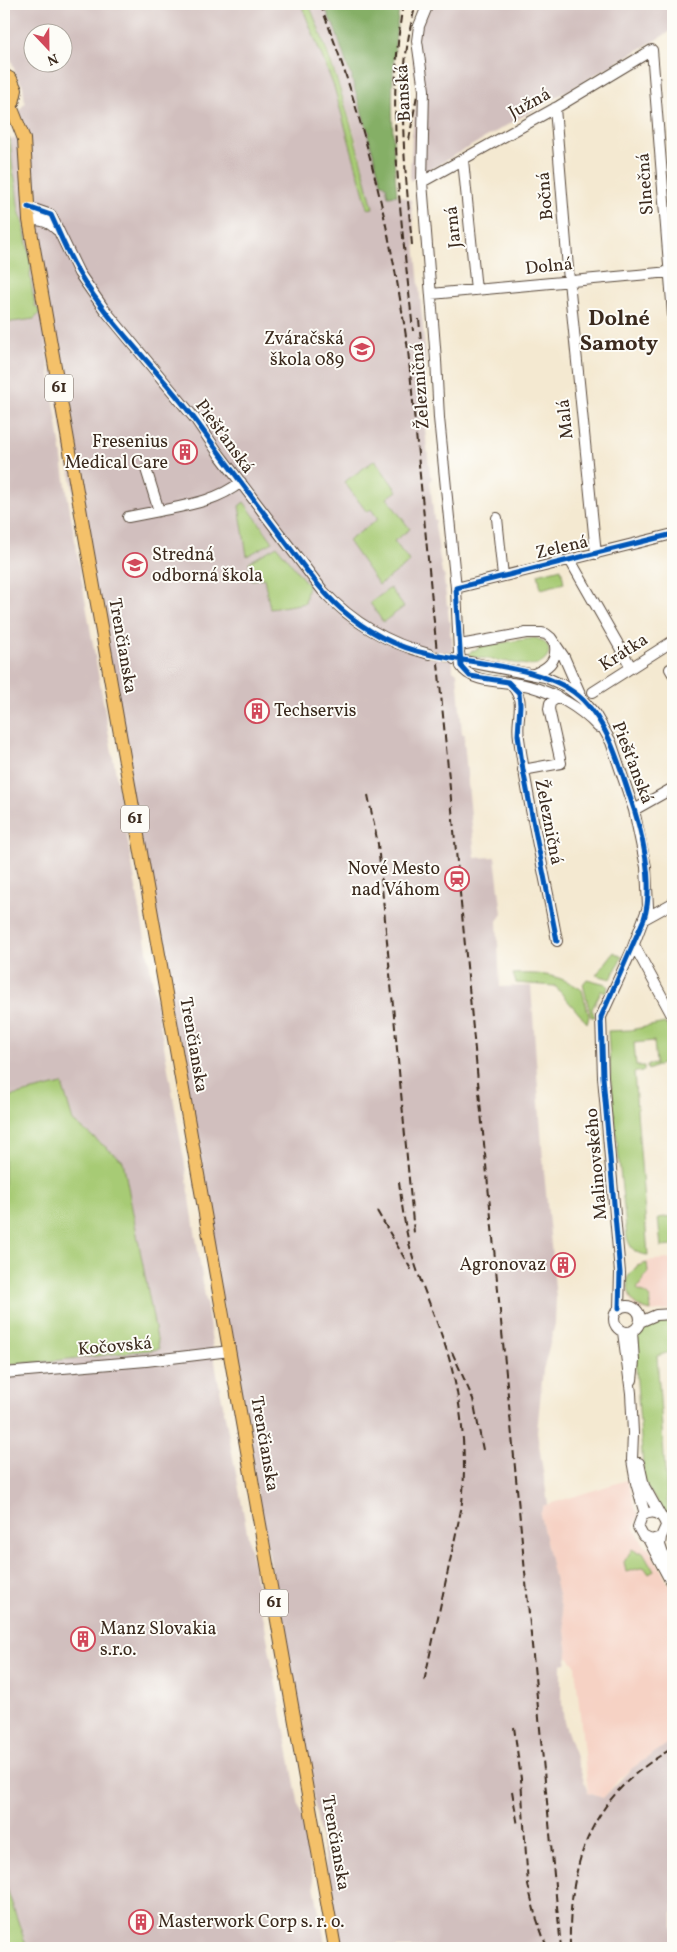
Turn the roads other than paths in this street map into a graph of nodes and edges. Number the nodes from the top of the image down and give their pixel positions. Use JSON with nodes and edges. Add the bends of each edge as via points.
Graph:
{"nodes":[{"id":1,"x":428,"y":4,"type":"edge"},
{"id":2,"x":652,"y":50,"type":"joint"},
{"id":3,"x":5,"y":73,"type":"edge"},
{"id":4,"x":555,"y":108,"type":"junction"},
{"id":5,"x":6,"y":110,"type":"edge"},
{"id":6,"x":463,"y":160,"type":"junction"},
{"id":7,"x":422,"y":182,"type":"junction"},
{"id":8,"x":28,"y":213,"type":"junction"},
{"id":9,"x":670,"y":272,"type":"junction"},
{"id":10,"x":569,"y":281,"type":"junction"},
{"id":11,"x":476,"y":290,"type":"junction"},
{"id":12,"x":431,"y":294,"type":"junction"},
{"id":13,"x":673,"y":315,"type":"edge"},
{"id":14,"x":146,"y":469,"type":"dead end"},
{"id":15,"x":241,"y":482,"type":"junction"},
{"id":16,"x":159,"y":511,"type":"junction"},
{"id":17,"x":128,"y":517,"type":"dead end"},
{"id":18,"x":497,"y":518,"type":"dead end"},
{"id":19,"x":673,"y":534,"type":"edge"},
{"id":20,"x":596,"y":554,"type":"junction"},
{"id":21,"x":570,"y":560,"type":"junction"},
{"id":22,"x":503,"y":576,"type":"junction"},
{"id":23,"x":456,"y":588,"type":"junction"},
{"id":24,"x":673,"y":641,"type":"edge"},
{"id":25,"x":555,"y":646,"type":"junction"},
{"id":26,"x":429,"y":654,"type":"tunnel mouth"},
{"id":27,"x":459,"y":656,"type":"junction"},
{"id":28,"x":631,"y":667,"type":"junction"},
{"id":29,"x":534,"y":674,"type":"junction"},
{"id":30,"x":508,"y":682,"type":"junction"},
{"id":31,"x":593,"y":692,"type":"dead end"},
{"id":32,"x":558,"y":697,"type":"junction"},
{"id":33,"x":582,"y":699,"type":"junction"},
{"id":34,"x":603,"y":729,"type":"junction"},
{"id":35,"x":524,"y":770,"type":"junction"},
{"id":36,"x":673,"y":788,"type":"edge"},
{"id":37,"x":634,"y":810,"type":"junction"},
{"id":38,"x":673,"y":902,"type":"edge"},
{"id":39,"x":644,"y":919,"type":"junction"},
{"id":40,"x":557,"y":941,"type":"dead end"},
{"id":41,"x":634,"y":945,"type":"junction"},
{"id":42,"x":647,"y":969,"type":"junction"},
{"id":43,"x":623,"y":970,"type":"junction"},
{"id":44,"x":601,"y":1017,"type":"joint"},
{"id":45,"x":673,"y":1017,"type":"edge"},
{"id":46,"x":620,"y":1286,"type":"junction"},
{"id":47,"x":619,"y":1308,"type":"junction"},
{"id":48,"x":634,"y":1308,"type":"junction"},
{"id":49,"x":673,"y":1314,"type":"edge"},
{"id":50,"x":656,"y":1316,"type":"junction"},
{"id":51,"x":640,"y":1322,"type":"junction"},
{"id":52,"x":627,"y":1331,"type":"junction"},
{"id":53,"x":230,"y":1351,"type":"junction"},
{"id":54,"x":4,"y":1373,"type":"edge"},
{"id":55,"x":634,"y":1446,"type":"junction"},
{"id":56,"x":646,"y":1514,"type":"junction"},
{"id":57,"x":666,"y":1518,"type":"edge"},
{"id":58,"x":673,"y":1526,"type":"edge"},
{"id":59,"x":662,"y":1534,"type":"junction"},
{"id":60,"x":648,"y":1539,"type":"junction"},
{"id":61,"x":673,"y":1574,"type":"edge"},
{"id":62,"x":673,"y":1586,"type":"edge"},
{"id":63,"x":336,"y":1948,"type":"edge"}],
"edges":[{"from":1,"to":7,"type":"street","name":"Banská","via":[[417,41],[424,90]]},
{"from":2,"to":4,"type":"street","name":"Južná"},
{"from":2,"to":9,"type":"street","name":"Slnečná"},
{"from":3,"to":5,"type":"main road","number":"61","via":[[16,90],[16,97]]},
{"from":4,"to":6,"type":"street","name":"Južná"},
{"from":4,"to":10,"type":"street","name":"Bočná"},
{"from":5,"to":8,"type":"main road","name":"Trenčianska","number":"61","via":[[23,147]]},
{"from":6,"to":7,"type":"street","name":"Južná"},
{"from":6,"to":11,"type":"street","name":"Jarná"},
{"from":7,"to":12,"type":"street","name":"Železničná"},
{"from":8,"to":15,"type":"street","name":"Piešťanská","via":[[50,223],[59,232],[79,273],[104,309],[190,412]]},
{"from":8,"to":53,"type":"main road","name":"Trenčianska","number":"61"},
{"from":9,"to":10,"type":"street","name":"Dolná"},
{"from":9,"to":13,"type":"street","name":"Slnečná"},
{"from":10,"to":11,"type":"street","name":"Dolná"},
{"from":10,"to":20,"type":"street","name":"Malá"},
{"from":11,"to":12,"type":"street","name":"Dolná"},
{"from":12,"to":23,"type":"street","name":"Železničná","via":[[442,453]]},
{"from":14,"to":16,"type":"street"},
{"from":15,"to":16,"type":"street","via":[[202,502]]},
{"from":15,"to":26,"type":"street","name":"Piešťanská","via":[[313,579],[342,610],[377,634]]},
{"from":16,"to":17,"type":"street"},
{"from":18,"to":22,"type":"street"},
{"from":19,"to":20,"type":"street","name":"Zelená"},
{"from":20,"to":21,"type":"street","name":"Zelená"},
{"from":21,"to":22,"type":"street","name":"Zelená"},
{"from":21,"to":28,"type":"street","name":"Zelená"},
{"from":22,"to":23,"type":"street","name":"Zelená"},
{"from":23,"to":27,"type":"street","name":"Železničná"},
{"from":24,"to":28,"type":"street","name":"Krátka"},
{"from":25,"to":27,"type":"street","via":[[551,638],[541,633],[509,636]]},
{"from":25,"to":29,"type":"street","via":[[555,656],[550,665]]},
{"from":25,"to":33,"type":"street","via":[[564,657]]},
{"from":27,"to":29,"type":"street","name":"Piešťanská"},
{"from":27,"to":30,"type":"street","via":[[470,676]]},
{"from":28,"to":31,"type":"street","name":"Krátka"},
{"from":29,"to":33,"type":"street","name":"Piešťanská","via":[[555,681]]},
{"from":30,"to":32,"type":"street"},
{"from":30,"to":35,"type":"street","name":"Železničná","via":[[518,694],[518,735]]},
{"from":32,"to":34,"type":"street"},
{"from":32,"to":35,"type":"street","via":[[550,703],[549,709],[560,763]]},
{"from":33,"to":34,"type":"street","name":"Piešťanská"},
{"from":34,"to":37,"type":"street","name":"Piešťanská"},
{"from":35,"to":40,"type":"street","name":"Železničná"},
{"from":36,"to":37,"type":"street"},
{"from":37,"to":39,"type":"street","name":"Piešťanská","via":[[648,884],[648,907]]},
{"from":38,"to":39,"type":"street"},
{"from":39,"to":41,"type":"street","name":"Piešťanská"},
{"from":41,"to":42,"type":"street"},
{"from":41,"to":43,"type":"street","name":"Piešťanská"},
{"from":42,"to":43,"type":"street","via":[[632,966]]},
{"from":42,"to":45,"type":"street"},
{"from":43,"to":44,"type":"street","name":"Piešťanská"},
{"from":44,"to":46,"type":"street","name":"Malinovského"},
{"from":46,"to":47,"type":"street","name":"Malinovského"},
{"from":46,"to":48,"type":"street","name":"Malinovského"},
{"from":47,"to":48,"type":"street"},
{"from":47,"to":52,"type":"street","via":[[614,1314],[614,1321],[617,1328]]},
{"from":48,"to":50,"type":"street"},
{"from":48,"to":51,"type":"street"},
{"from":49,"to":50,"type":"street"},
{"from":50,"to":51,"type":"street"},
{"from":51,"to":52,"type":"street","via":[[636,1329]]},
{"from":52,"to":55,"type":"street"},
{"from":53,"to":54,"type":"street","name":"Kočovská"},
{"from":53,"to":63,"type":"main road","name":"Trenčianska","number":"61"},
{"from":55,"to":56,"type":"street","via":[[634,1477]]},
{"from":55,"to":57,"type":"street","via":[[644,1486]]},
{"from":56,"to":57,"type":"street","via":[[653,1512]]},
{"from":56,"to":60,"type":"street","via":[[638,1527]]},
{"from":57,"to":59,"type":"street"},
{"from":58,"to":59,"type":"street"},
{"from":59,"to":60,"type":"street"},
{"from":59,"to":61,"type":"street","via":[[660,1549]]},
{"from":60,"to":62,"type":"street"}]}
